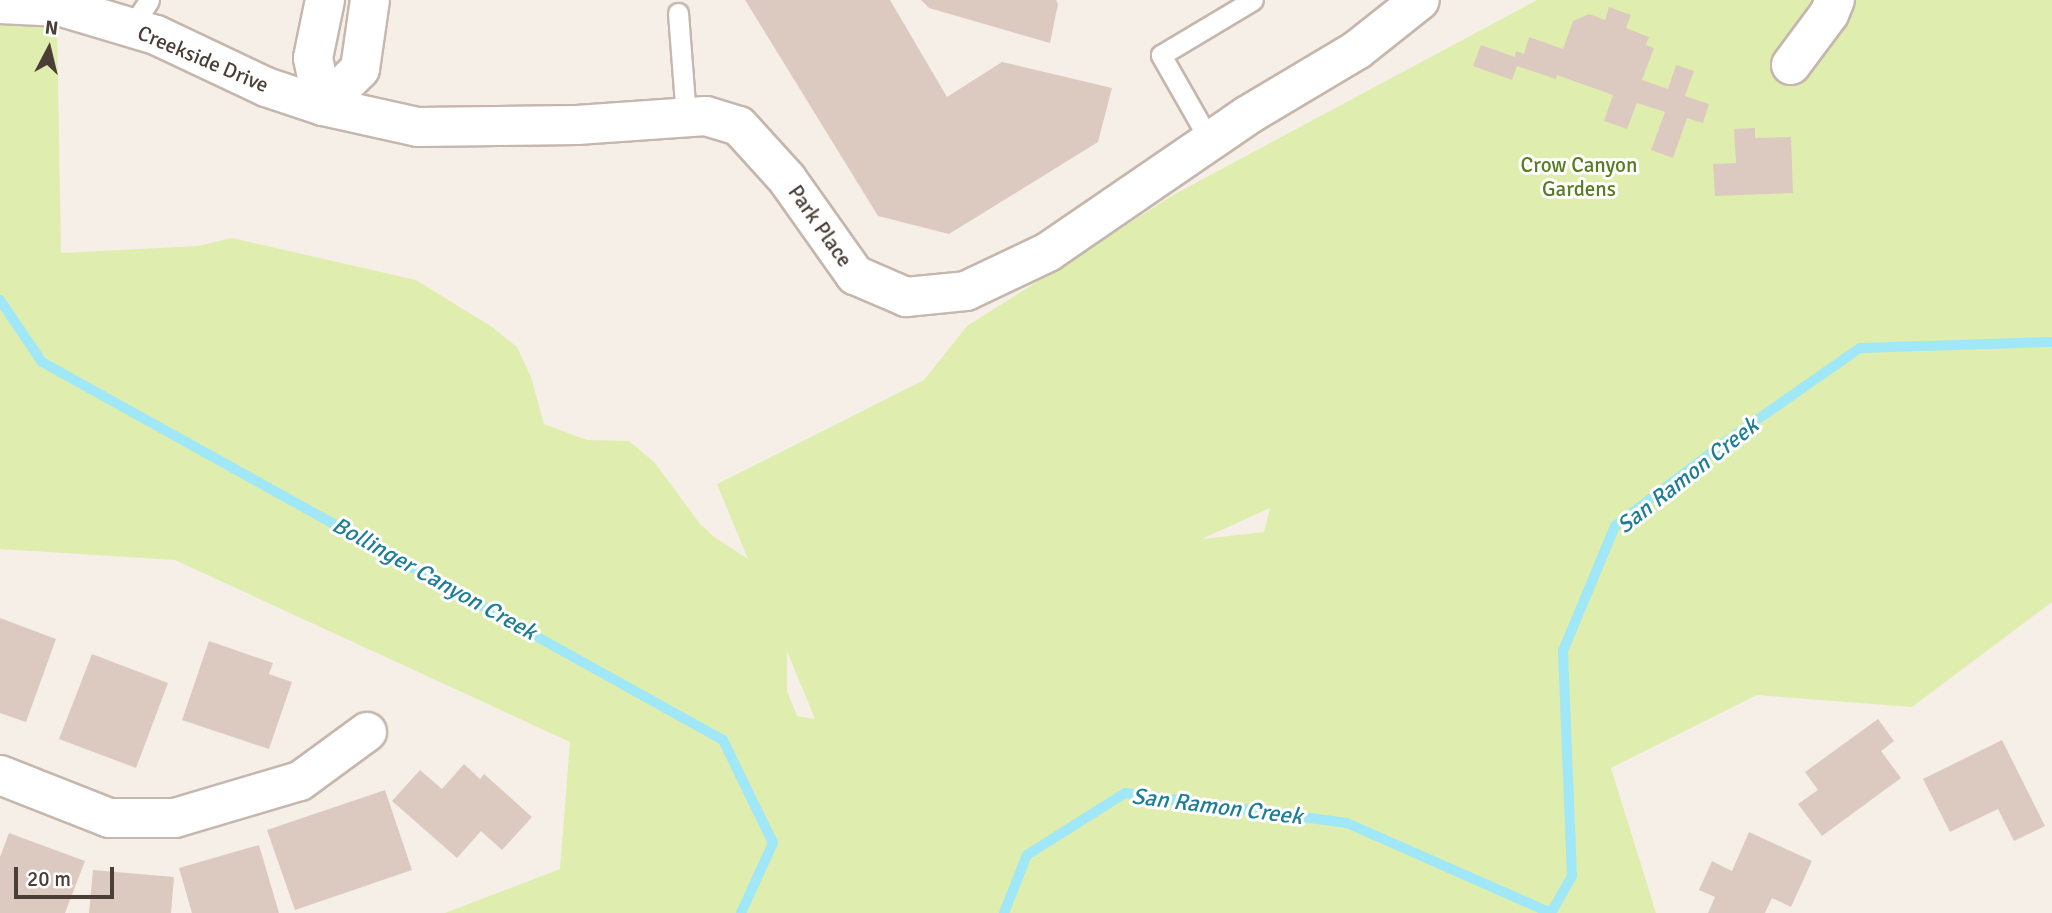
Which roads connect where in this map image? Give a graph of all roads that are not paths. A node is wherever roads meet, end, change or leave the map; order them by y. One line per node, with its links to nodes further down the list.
1 (325, 0): 10 (street)
2 (370, 0): 10 (street)
3 (1253, 0): 12 (lane)
4 (1420, 0): 12 (street, Park Place)
5 (1835, 0): 9 (street)
6 (0, 4): 8 (street, Creekside Drive)
7 (678, 13): 11 (lane)
8 (140, 14): 10 (street, Creekside Drive)
9 (1791, 65)
10 (323, 106): 11 (street, Park Place)
11 (686, 118): 12 (street, Park Place)
12 (1210, 141)
13 (367, 732): 14 (street)
14 (0, 775)

